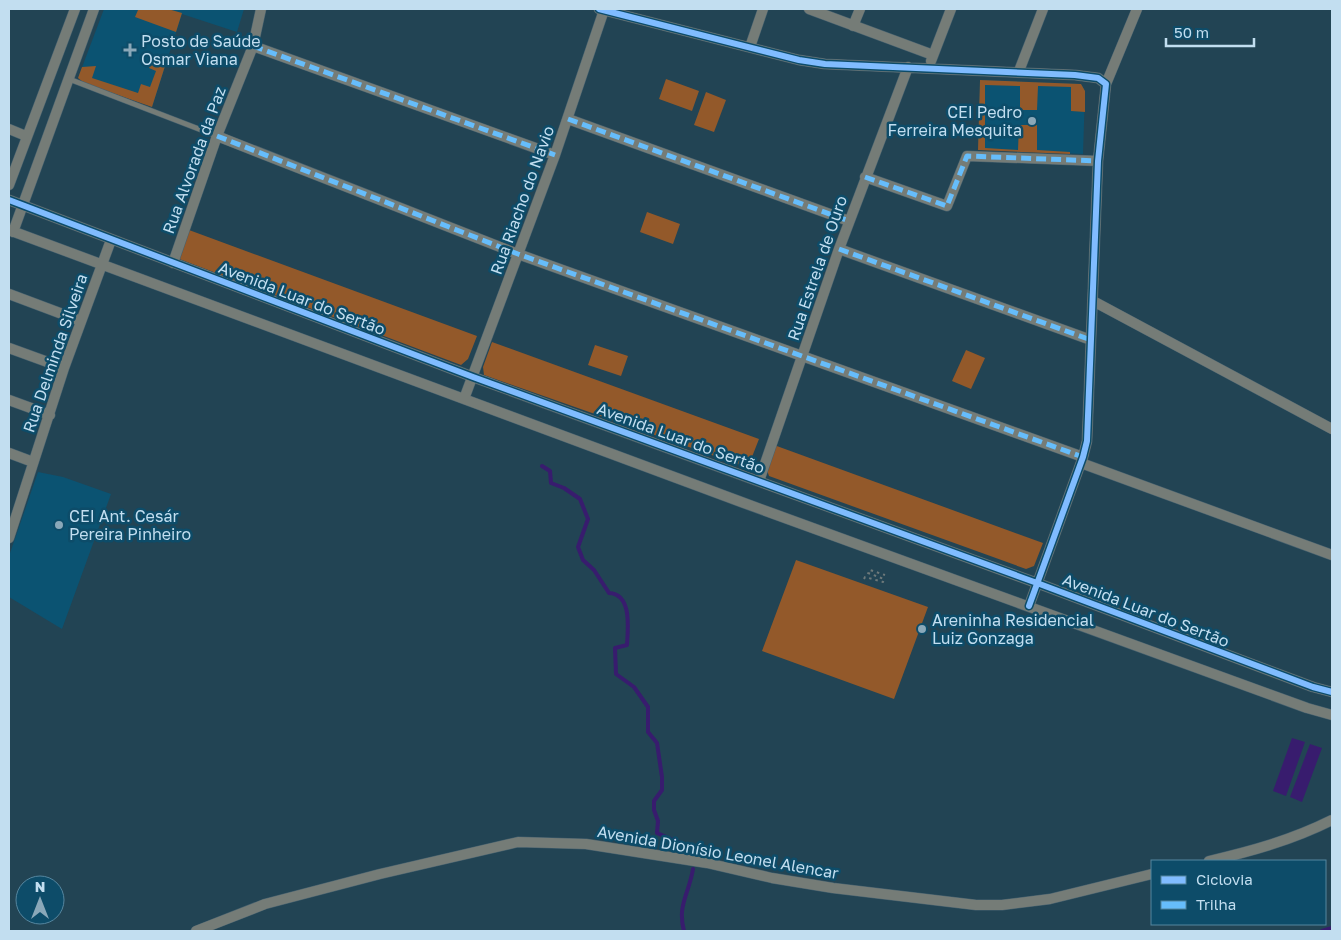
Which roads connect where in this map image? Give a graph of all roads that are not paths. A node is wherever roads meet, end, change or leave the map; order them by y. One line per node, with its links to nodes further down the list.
1 (75, 9): 22 (street)
2 (94, 9): 18 (street)
3 (262, 9): 12 (street, Rua Alvorada da Paz)
4 (602, 9): 13 (street); 20 (street, Rua Riacho do Navio)
5 (763, 9): 13 (street)
6 (810, 9): 11 (street)
7 (860, 9): 11 (street)
8 (951, 9): 14 (street)
9 (1043, 9): 17 (street)
10 (1137, 9): 19 (street)
11 (853, 26): 14 (street)
12 (253, 46): 23 (street, Rua Alvorada da Paz); 24 (street)
13 (750, 47): 15 (street)
14 (933, 55): 16 (street)
15 (908, 67): 16 (street); 26 (street, Rua Estrela de Ouro)
16 (928, 68): 17 (street)
17 (1019, 71): 19 (street)
18 (68, 79): 23 (lane); 29 (street)
19 (1106, 84): 25 (street)
20 (568, 119): 24 (street, Rua Riacho do Navio); 30 (street)
21 (9, 130): 22 (street)
22 (26, 136): 27 (street)
23 (217, 136): 34 (street); 35 (street, Rua Alvorada da Paz)
24 (555, 155): 34 (street, Rua Riacho do Navio)
25 (1098, 161): 26 (street); 38 (street)
26 (865, 177): 30 (street, Rua Estrela de Ouro)
27 (9, 185)
28 (9, 200): 29 (street, Avenida Luar do Sertão)
29 (22, 206): 31 (street); 32 (street, Avenida Luar do Sertão)
30 (849, 221): 33 (street, Rua Estrela de Ouro)
31 (11, 231): 36 (street)
32 (111, 240): 35 (street, Avenida Luar do Sertão); 36 (street, Rua Delminda Silveira)
33 (839, 249): 40 (street); 42 (street, Rua Estrela de Ouro)
34 (518, 254): 42 (street); 44 (street, Rua Riacho do Navio)
35 (173, 263): 44 (street, Avenida Luar do Sertão)
36 (102, 264): 39 (street, Rua Delminda Silveira); 46 (street)
37 (9, 294): 39 (street)
38 (1093, 301): 40 (street); 48 (street)
39 (81, 321): 43 (street, Rua Delminda Silveira)
40 (1091, 340): 50 (street)
41 (9, 348): 43 (street)
42 (802, 357): 50 (street); 52 (street, Rua Estrela de Ouro)
43 (64, 368): 47 (street, Rua Delminda Silveira)
44 (473, 377): 46 (street, Rua Riacho do Navio); 52 (street, Avenida Luar do Sertão)
45 (9, 400): 47 (street)
46 (464, 400): 57 (street)
47 (50, 415): 51 (street, Rua Delminda Silveira)
48 (1332, 429)
49 (9, 453): 51 (street)
50 (1082, 460): 55 (street); 56 (street)
51 (33, 462): 53 (street, Rua Delminda Silveira)
52 (759, 481): 56 (street, Avenida Luar do Sertão)
53 (13, 510): 54 (street, Rua Delminda Silveira)
54 (9, 538)
55 (1332, 555)
56 (1037, 583): 57 (street); 58 (street, Avenida Luar do Sertão)
57 (1029, 606): 59 (street)
58 (1332, 692)
59 (1332, 715)
60 (1332, 820): 61 (street)
61 (1214, 860)
62 (1151, 874): 63 (street, Avenida Dionísio Leonel Alencar)
63 (196, 931)

